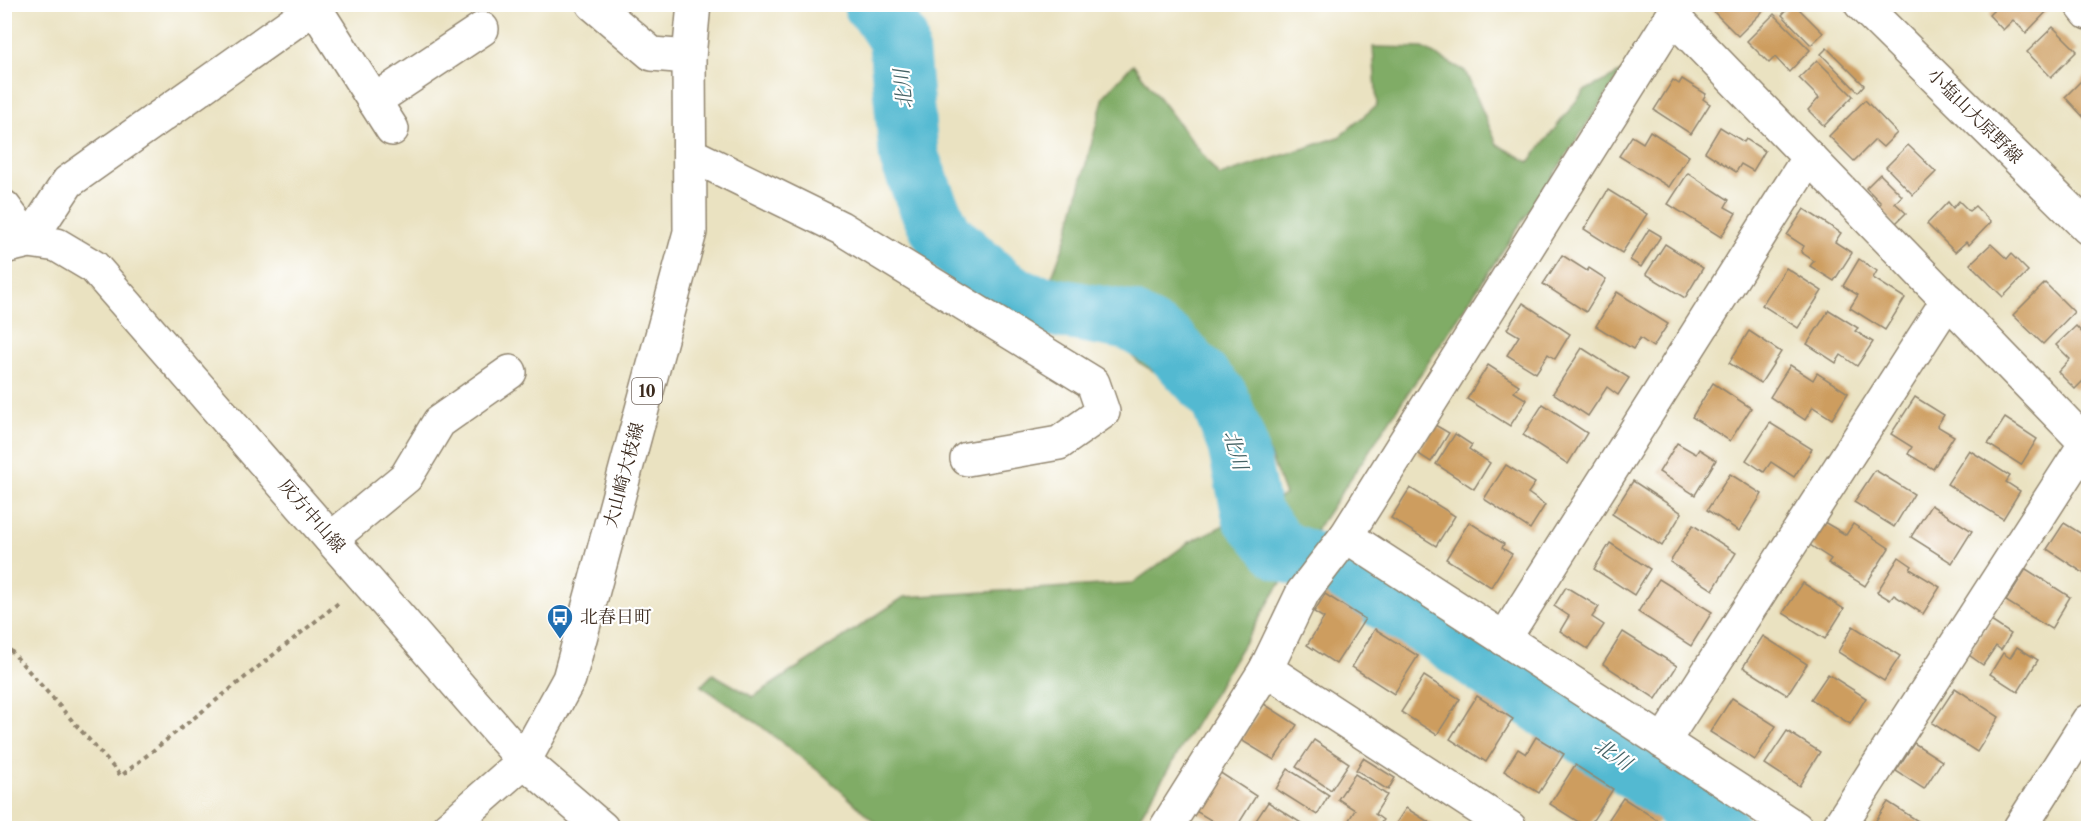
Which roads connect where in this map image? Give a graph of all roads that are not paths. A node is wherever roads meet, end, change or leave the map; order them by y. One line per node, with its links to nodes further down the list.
1 (593, 4): 9 (street)
2 (694, 4): 9 (street, 大山崎大枝線 / 10)
3 (1862, 4): 15 (street, 小塩山大原野線)
4 (2081, 4): 7 (street)
5 (317, 6): 10 (street); 16 (street)
6 (1676, 11): 13 (street); 20 (street)
7 (2088, 13)
8 (482, 29): 10 (street)
9 (689, 57): 12 (street, 大山崎大枝線 / 10)
10 (374, 100): 11 (street)
11 (392, 129)
12 (690, 154): 19 (street); 26 (street, 大山崎大枝線 / 10)
13 (1809, 157): 17 (street); 22 (street)
14 (4, 207): 16 (street)
15 (2088, 228)
16 (17, 244): 21 (street, 灰方中山線)
17 (1948, 300): 25 (street); 32 (street)
18 (510, 372): 21 (street)
19 (967, 459)
20 (1346, 536): 22 (street); 23 (street)
21 (331, 539): 26 (street, 灰方中山線)
22 (1504, 639): 25 (street)
23 (1266, 669): 29 (street); 30 (street)
24 (2088, 721): 33 (street)
25 (1663, 742): 31 (street)
26 (524, 761): 27 (street, 大山崎大枝線 / 10); 28 (street, 灰方中山線)
27 (448, 828)
28 (603, 828)
29 (1167, 828)
30 (1510, 828)
31 (1796, 828)
32 (1838, 828)
33 (2020, 828)

